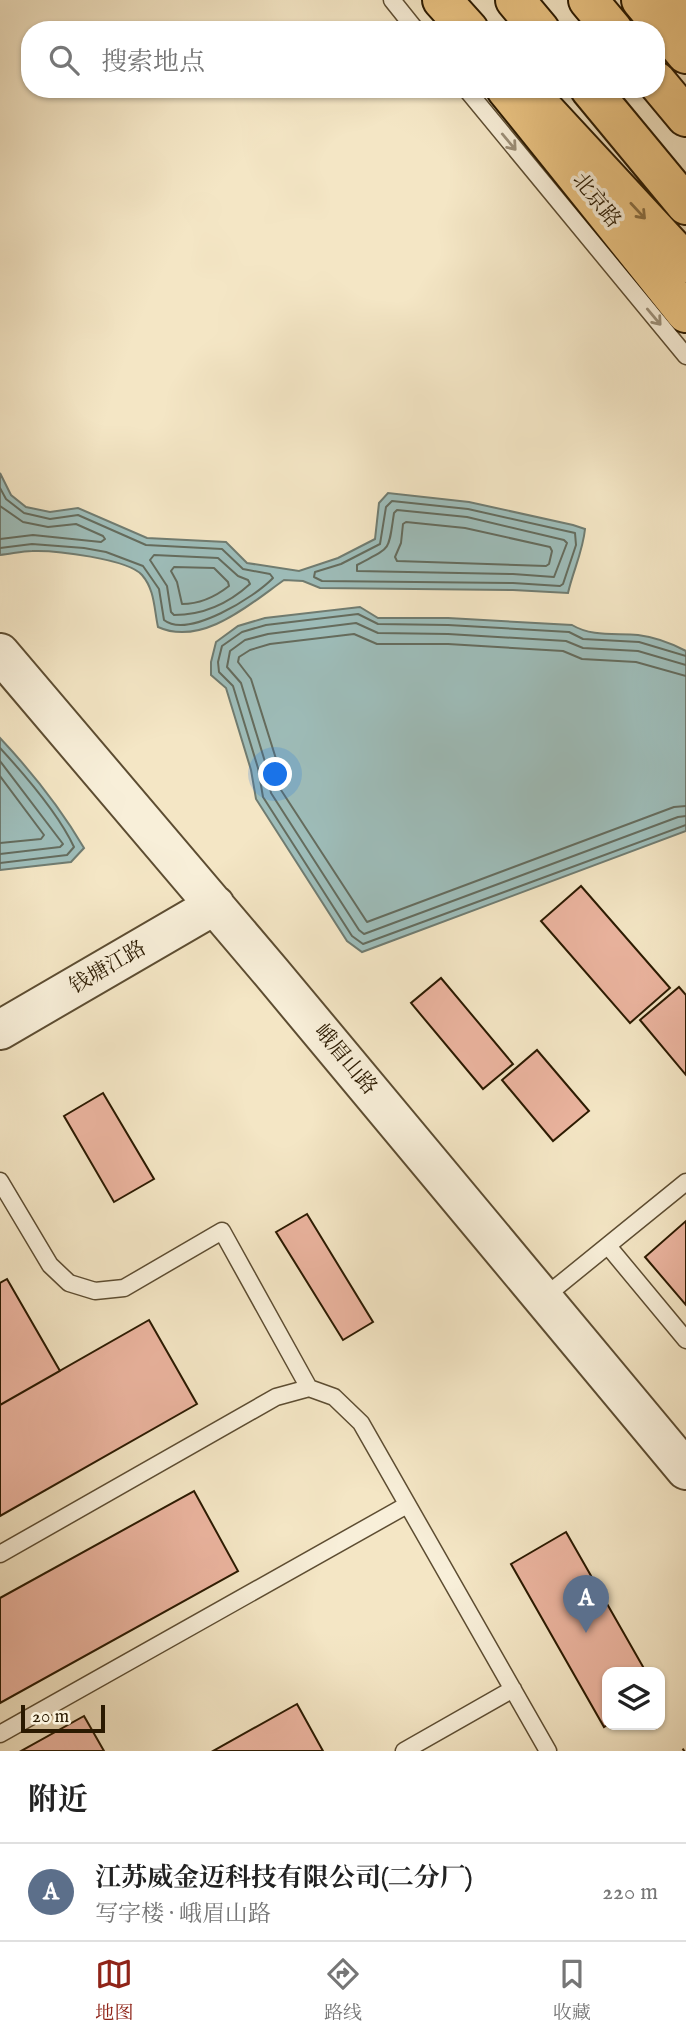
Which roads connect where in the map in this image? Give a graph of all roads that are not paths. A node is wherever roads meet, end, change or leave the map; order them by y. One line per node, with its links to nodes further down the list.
1 (392, 0): 9 (lane)
2 (434, 0): 10 (main road)
3 (442, 0): 11 (main road)
4 (515, 0): 12 (main road)
5 (588, 0): 13 (main road)
6 (641, 0): 14 (main road)
7 (676, 0): 8 (main road)
8 (686, 12)
9 (409, 21)
10 (451, 21)
11 (462, 21)
12 (532, 21)
13 (606, 21)
14 (658, 21)
15 (665, 29): 16 (main road)
16 (686, 54)
17 (665, 92): 22 (main road)
18 (473, 98): 26 (lane, one-way to 26)
19 (513, 98): 25 (main road, 北京路)
20 (533, 98): 24 (main road, one-way to 24)
21 (597, 98): 23 (main road)
22 (686, 117)
23 (686, 205)
24 (686, 263)
25 (686, 313)
26 (686, 356)
27 (0, 653): 28 (street, 峨眉山路)
28 (215, 905): 29 (street, 钱塘江路); 33 (street, 峨眉山路)
29 (0, 1030)
30 (0, 1181): 35 (lane)
31 (686, 1182): 32 (lane)
32 (608, 1247): 33 (lane); 34 (lane)
33 (544, 1298): 36 (street, 峨眉山路)
34 (686, 1340)
35 (309, 1388): 37 (lane); 38 (lane)
36 (686, 1470)
37 (407, 1505): 39 (lane); 40 (lane)
38 (0, 1554)
39 (513, 1689): 41 (lane); 42 (lane)
40 (0, 1734)
41 (404, 1751)
42 (548, 1751)

